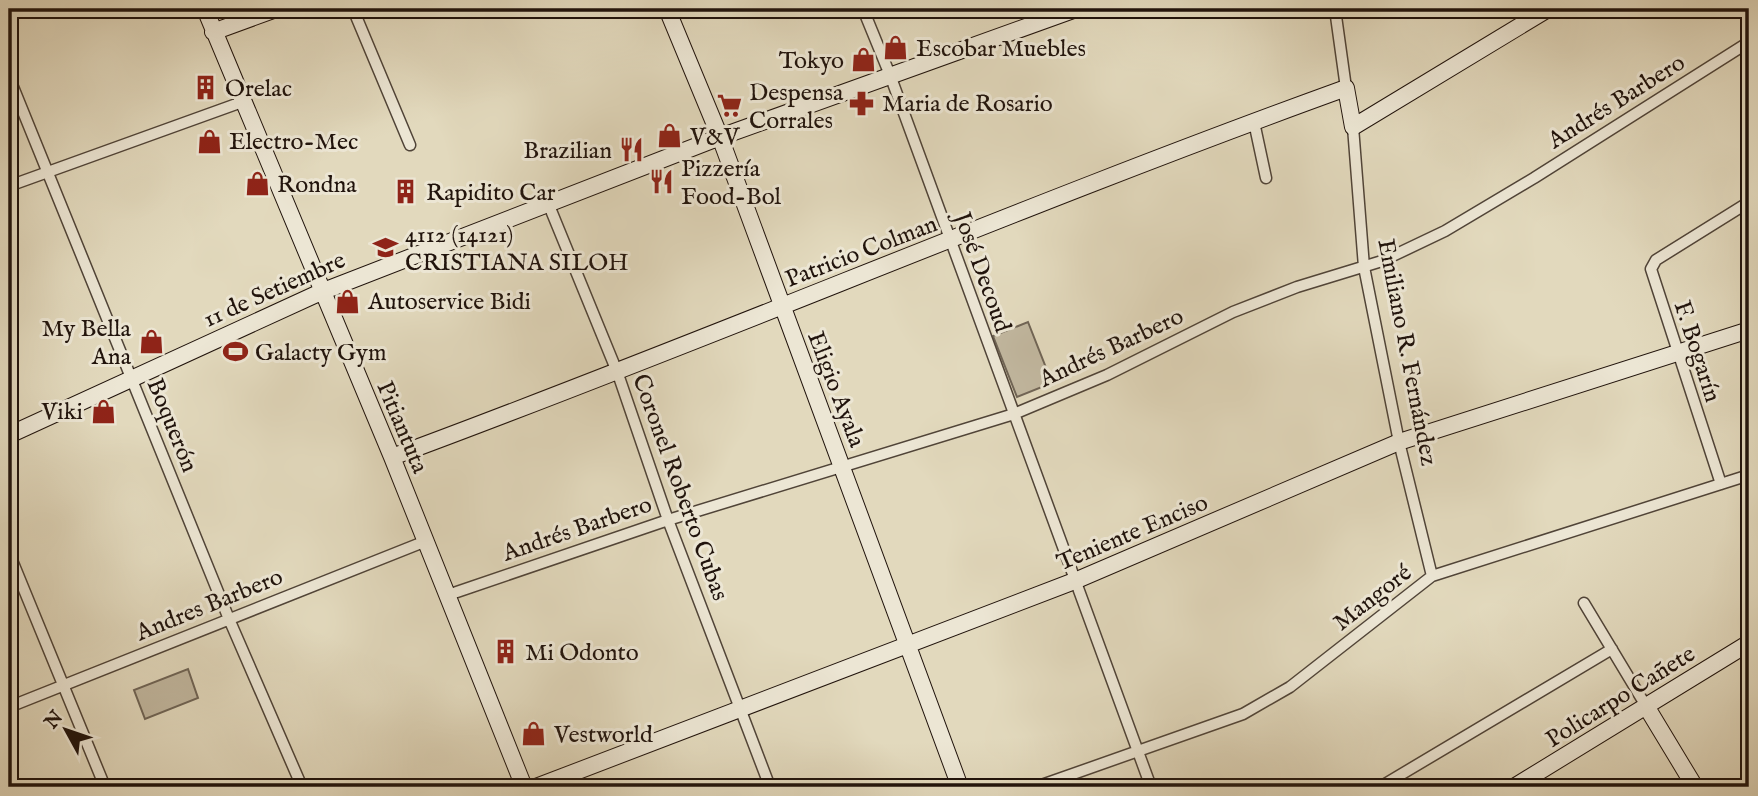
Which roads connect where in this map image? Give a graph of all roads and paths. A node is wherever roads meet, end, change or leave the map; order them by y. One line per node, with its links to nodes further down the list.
1 (205, 9): 10 (street, Pitiantuta)
2 (276, 9): 10 (street)
3 (353, 9): 19 (street)
4 (863, 9): 12 (street, José Decoud)
5 (1076, 9): 8 (street, 11 de Setiembre)
6 (1335, 9): 14 (street, Emiliano R. Fernández)
7 (673, 11): 18 (street, Eligio Ayala)
8 (1057, 12): 12 (street, 11 de Setiembre)
9 (1538, 12): 17 (street)
10 (214, 32): 15 (street, Pitiantuta)
11 (1749, 42): 26 (street, Andrés Barbero)
12 (890, 75): 18 (street, 11 de Setiembre); 25 (street, José Decoud)
13 (9, 77): 20 (street, Boquerón)
14 (1346, 88): 16 (street, Patricio Colman); 17 (street, Emiliano R. Fernández)
15 (242, 102): 20 (street); 27 (street, Pitiantuta)
16 (1254, 121): 21 (street); 25 (street, Patricio Colman)
17 (1353, 127): 26 (street, Emiliano R. Fernández)
18 (720, 137): 24 (street, 11 de Setiembre); 28 (street, Eligio Ayala)
19 (410, 145)
20 (47, 172): 22 (street); 32 (street, Boquerón)
21 (1266, 178)
22 (9, 186)
23 (1749, 202): 30 (street, F. Bogarín)
24 (548, 203): 27 (street, 11 de Setiembre); 31 (street, Coronel Roberto Cubas)
25 (949, 242): 28 (street, Patricio Colman); 33 (street, José Decoud)
26 (1364, 267): 33 (street, Andrés Barbero); 35 (street, Emiliano R. Fernández)
27 (321, 292): 32 (street, 11 de Setiembre); 36 (street, Pitiantuta)
28 (780, 306): 31 (street, Patricio Colman); 37 (street, Eligio Ayala)
29 (1749, 330): 30 (street, Teniente Enciso)
30 (1676, 355): 35 (street, Teniente Enciso); 39 (street, F. Bogarín)
31 (618, 374): 36 (street, Patricio Colman); 40 (street, Coronel Roberto Cubas)
32 (131, 378): 34 (street, 11 de Setiembre); 47 (street, Boquerón)
33 (1014, 414): 37 (street, Andrés Barbero); 44 (street, José Decoud)
34 (9, 435)
35 (1399, 442): 43 (street, Emiliano R. Fernández); 44 (street, Teniente Enciso)
36 (392, 457): 41 (street, Pitiantuta)
37 (842, 468): 40 (street, Andrés Barbero); 49 (street, Eligio Ayala)
38 (1749, 475): 39 (street, Mangoré)
39 (1721, 484): 43 (street, Mangoré)
40 (668, 520): 45 (street, Andrés Barbero); 54 (street, Coronel Roberto Cubas)
41 (426, 541): 45 (street, Pitiantuta); 47 (street, Andres Barbero)
42 (9, 553): 51 (street)
43 (1432, 576): 55 (street, Mangoré)
44 (1077, 580): 49 (street, Teniente Enciso); 55 (street, José Decoud)
45 (448, 594): 58 (street, Pitiantuta)
46 (1584, 603): 50 (street)
47 (229, 619): 51 (street, Andres Barbero); 57 (street, Boquerón)
48 (1749, 643): 52 (street, Policarpo Cañete)
49 (909, 646): 54 (street, Teniente Enciso); 61 (street, Eligio Ayala)
50 (1612, 649): 52 (street); 64 (street)
51 (63, 684): 53 (street, Andres Barbero); 56 (street)
52 (1646, 706): 65 (street, Policarpo Cañete); 66 (street)
53 (9, 707)
54 (739, 708): 59 (street, Teniente Enciso); 60 (street, Coronel Roberto Cubas)
55 (1138, 752): 62 (street, Mangoré); 63 (street, José Decoud)
56 (105, 787)
57 (302, 787)
58 (524, 787)
59 (536, 787)
60 (770, 787)
61 (960, 787)
62 (1036, 787)
63 (1151, 787)
64 (1380, 787)
65 (1514, 787)
66 (1695, 787)

